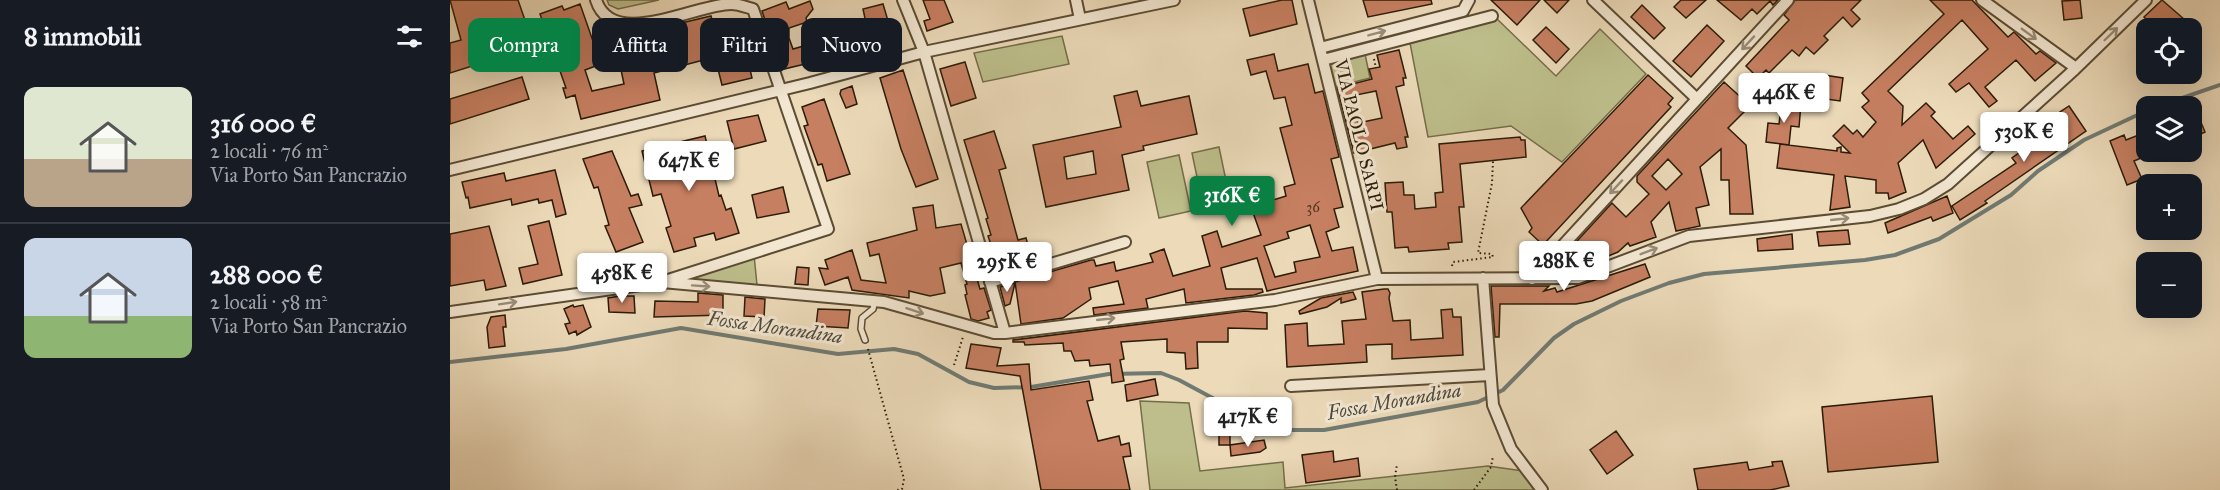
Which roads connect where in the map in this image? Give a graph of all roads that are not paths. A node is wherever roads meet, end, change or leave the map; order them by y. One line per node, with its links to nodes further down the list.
1 (596, 0): 17 (street)
2 (903, 0): 14 (street)
3 (1076, 0): 12 (street)
4 (1174, 0): 12 (street)
5 (1308, 0): 13 (street, VIA PAOLO SARPI)
6 (1469, 0): 13 (street, one-way to 6)
7 (1593, 0): 18 (street)
8 (1788, 0): 18 (street, one-way to 18)
9 (1982, 0): 16 (street, one-way to 16)
10 (2146, 0): 16 (street, one-way to 10)
11 (1492, 16): 15 (street)
12 (1080, 19): 14 (street)
13 (1320, 48): 15 (street, VIA PAOLO SARPI)
14 (924, 52): 17 (street); 27 (street)
15 (1323, 60): 24 (street, VIA PAOLO SARPI)
16 (2076, 68): 23 (street, one-way to 16)
17 (780, 90): 19 (street); 26 (street)
18 (1697, 99): 21 (street, one-way to 21)
19 (450, 170)
20 (1125, 242): 27 (street)
21 (1543, 267): 23 (street); 25 (street)
22 (1483, 278): 24 (street); 25 (street); 32 (street)
23 (1547, 278): 25 (street)
24 (1377, 279): 30 (street, one-way to 24)
25 (1532, 279)
26 (662, 282): 28 (street, one-way to 28); 29 (street, one-way to 26)
27 (990, 282): 30 (street)
28 (875, 301): 30 (street, one-way to 30); 31 (lane)
29 (450, 312)
30 (1005, 333)
31 (865, 340)
32 (1490, 375): 33 (street); 34 (street)
33 (1291, 386)
34 (1542, 490)

